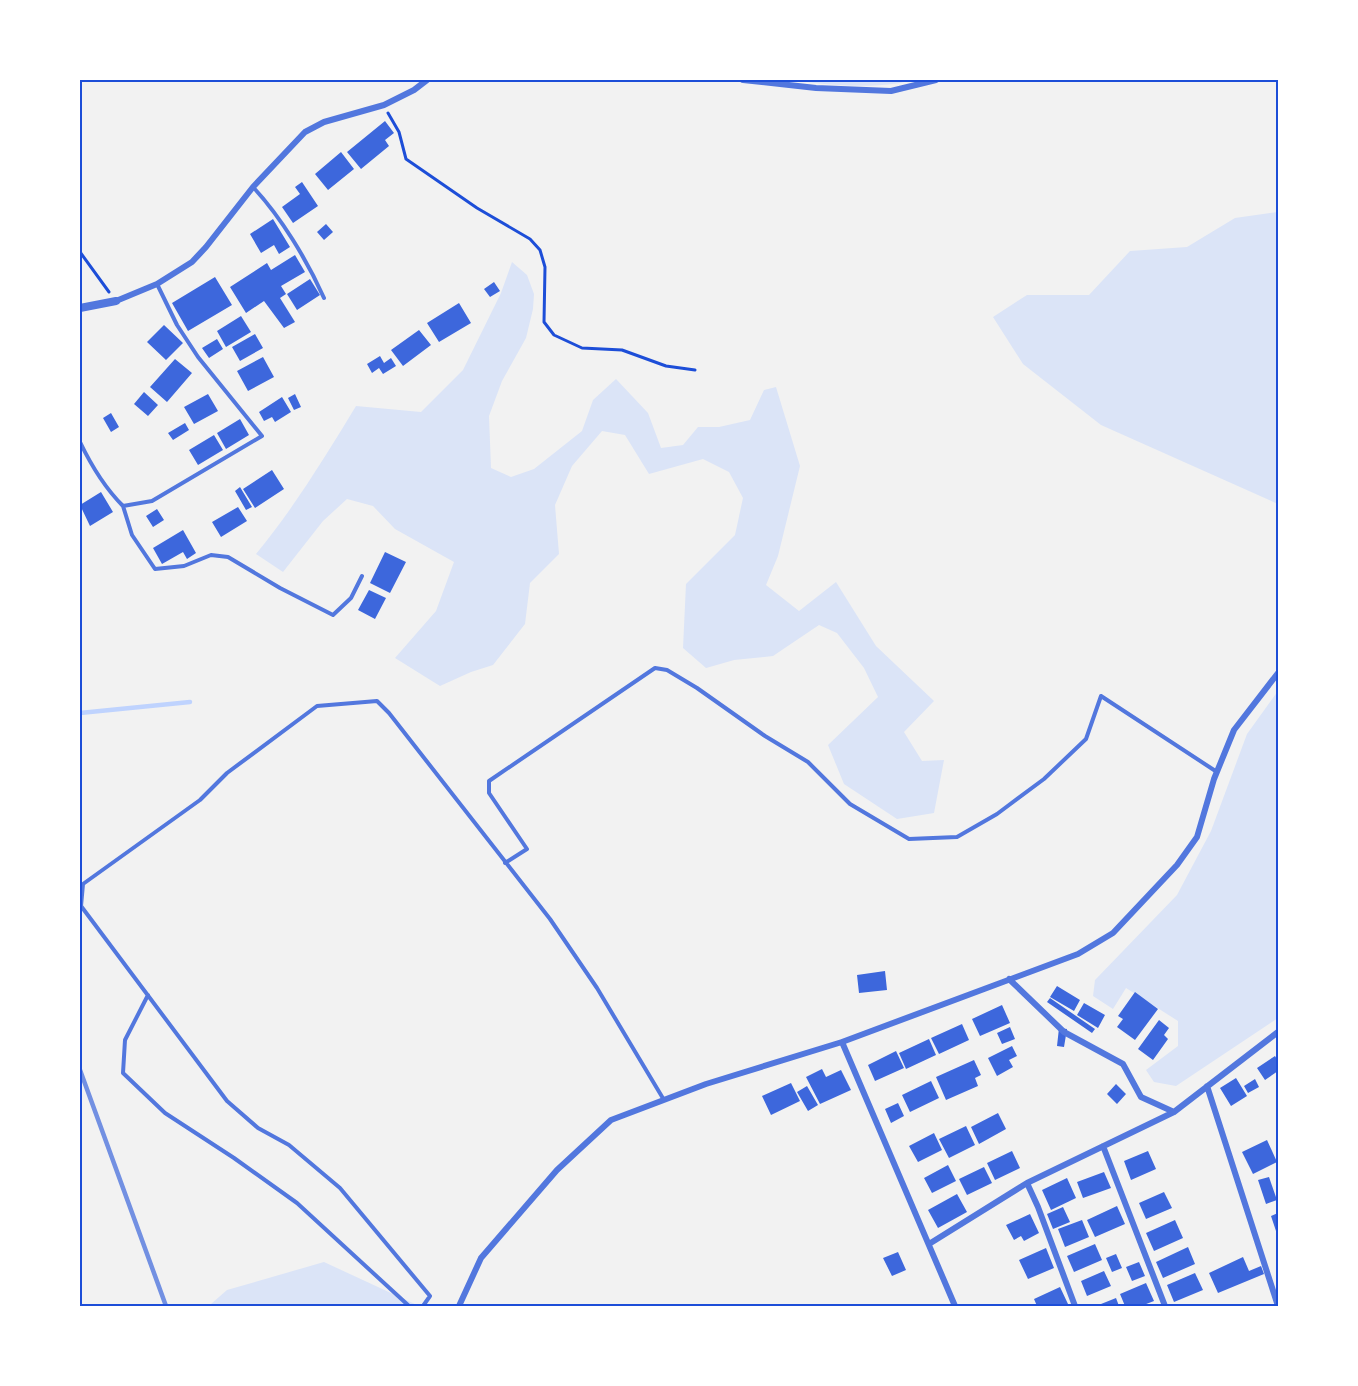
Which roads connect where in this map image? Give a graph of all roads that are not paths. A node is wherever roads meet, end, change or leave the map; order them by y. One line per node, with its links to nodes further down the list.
1 (426, 80): 4 (street)
2 (743, 80): 3 (street)
3 (936, 80)
4 (253, 187): 5 (street); 6 (lane)
5 (157, 284): 7 (street); 10 (lane)
6 (324, 298)
7 (116, 301): 8 (street)
8 (80, 308)
9 (80, 442): 10 (lane)
10 (123, 506): 11 (lane)
11 (362, 576)
12 (1278, 673): 13 (street)
13 (1217, 772): 14 (lane); 15 (street)
14 (505, 863): 16 (lane); 20 (lane)
15 (1009, 979): 18 (street); 21 (street)
16 (148, 995): 25 (lane); 26 (lane)
17 (1278, 1032): 19 (street)
18 (842, 1042): 20 (street); 24 (street)
19 (1208, 1086): 21 (street); 31 (street)
20 (664, 1100): 27 (street)
21 (1174, 1112): 22 (street)
22 (1102, 1146): 23 (street); 30 (street)
23 (1027, 1183): 24 (street); 29 (street)
24 (929, 1244): 28 (street)
25 (409, 1306)
26 (423, 1306)
27 (459, 1306)
28 (955, 1306)
29 (1075, 1306)
30 (1165, 1306)
31 (1278, 1306)

